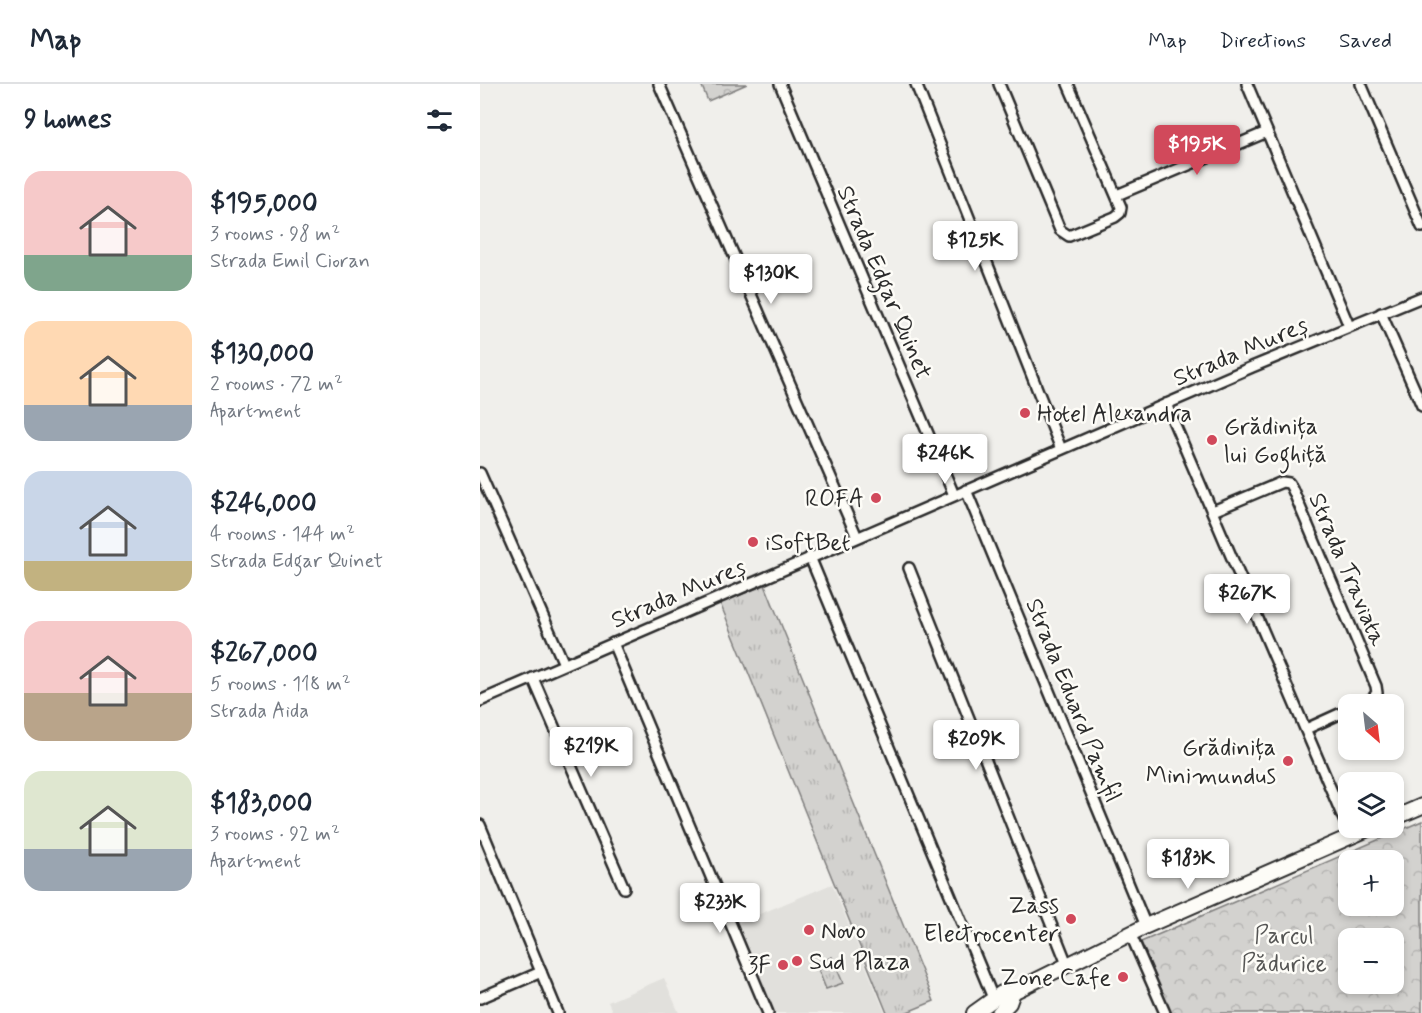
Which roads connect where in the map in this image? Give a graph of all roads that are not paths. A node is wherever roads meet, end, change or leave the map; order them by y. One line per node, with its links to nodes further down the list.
1 (659, 84): 21 (street)
2 (780, 84): 19 (street, Strada Edgar Quinet)
3 (915, 84): 16 (street)
4 (999, 84): 9 (street)
5 (1068, 84): 9 (street)
6 (1247, 84): 8 (street)
7 (1361, 84): 10 (street)
8 (1267, 132): 9 (street); 13 (street)
9 (1117, 195)
10 (1422, 227)
11 (1422, 297): 12 (street, Strada Mureș)
12 (1381, 313): 13 (street, Strada Mureș); 15 (street)
13 (1349, 326): 14 (street, Strada Mureș)
14 (1166, 404): 16 (street, Strada Mureș); 20 (street)
15 (1422, 406)
16 (1061, 449): 18 (street, Strada Mureș)
17 (480, 473): 25 (street)
18 (966, 490): 19 (street, Strada Mureș); 37 (street, Strada Eduard Pamfil)
19 (954, 495): 21 (street, Strada Mureș)
20 (1213, 511): 27 (street, Strada Traviata); 30 (street)
21 (857, 537): 22 (street, Strada Mureș)
22 (810, 557): 24 (street, Strada Mureș); 43 (street)
23 (909, 568): 39 (street)
24 (613, 643): 25 (street, Strada Mureș); 45 (street)
25 (564, 664): 26 (street, Strada Mureș)
26 (533, 678): 28 (street, Strada Mureș); 36 (street)
27 (1376, 694)
28 (480, 701)
29 (1338, 715): 30 (street)
30 (1306, 729): 31 (street)
31 (1338, 805)
32 (1422, 806): 33 (main road)
33 (1404, 814)
34 (480, 825): 40 (street)
35 (1346, 838): 37 (main road)
36 (624, 888)
37 (1146, 926): 38 (main road)
38 (1130, 933): 39 (main road); 48 (street)
39 (1067, 964): 41 (main road)
40 (541, 972): 42 (street); 44 (street)
41 (1013, 992): 43 (main road); 47 (main road)
42 (480, 998)
43 (993, 998): 46 (main road)
44 (558, 1013)
45 (768, 1013)
46 (974, 1013)
47 (999, 1013)
48 (1165, 1013)

